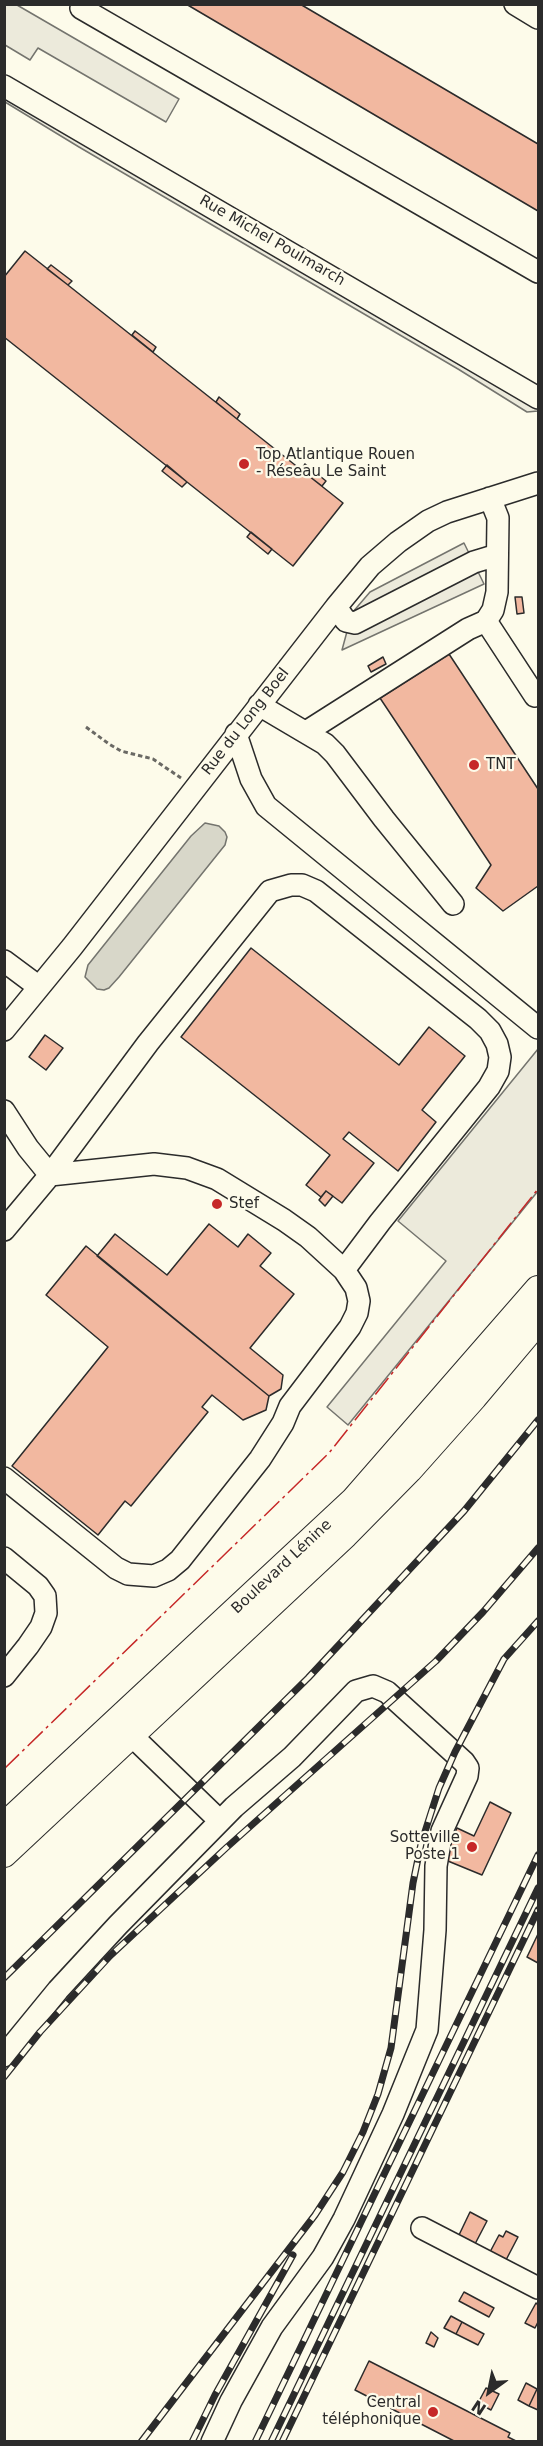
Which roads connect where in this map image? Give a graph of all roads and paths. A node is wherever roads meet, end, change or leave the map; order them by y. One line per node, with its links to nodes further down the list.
1 (515, 4): 3 (street)
2 (81, 8): 5 (street)
3 (538, 18)
4 (4, 86): 6 (street, Rue Michel Poulmarch)
5 (538, 272)
6 (538, 398)
7 (538, 483): 8 (street, Rue du Long Boel)
8 (490, 498): 9 (street); 10 (street, Rue du Long Boel)
9 (497, 555): 10 (street); 11 (street)
10 (336, 607): 13 (street, Rue du Long Boel)
11 (486, 621): 12 (street); 15 (street)
12 (535, 696)
13 (259, 705): 15 (street); 16 (street, Rue du Long Boel)
14 (86, 727): 17 (path)
15 (306, 732): 18 (street)
16 (236, 735): 17 (street, Rue du Long Boel); 21 (street)
17 (194, 789): 20 (street, Rue du Long Boel)
18 (453, 904)
19 (4, 961): 20 (street)
20 (39, 987): 22 (street, Rue du Long Boel)
21 (538, 1028)
22 (4, 1030)
23 (4, 1111): 25 (street)
24 (4, 1145): 25 (street)
25 (28, 1148): 26 (street)
26 (50, 1175): 27 (street); 28 (street); 28 (street)
27 (4, 1230)
28 (344, 1270): 31 (street)
29 (538, 1289): 36 (main road, Boulevard Lénine)
30 (538, 1322): 34 (main road)
31 (4, 1478)
32 (4, 1558): 33 (street)
33 (4, 1676)
34 (131, 1735): 35 (street); 37 (main road)
35 (220, 1821): 38 (street); 41 (street)
36 (4, 1826)
37 (4, 1854)
38 (4, 2056)
39 (422, 2228): 40 (street)
40 (538, 2288)
41 (212, 2442)

